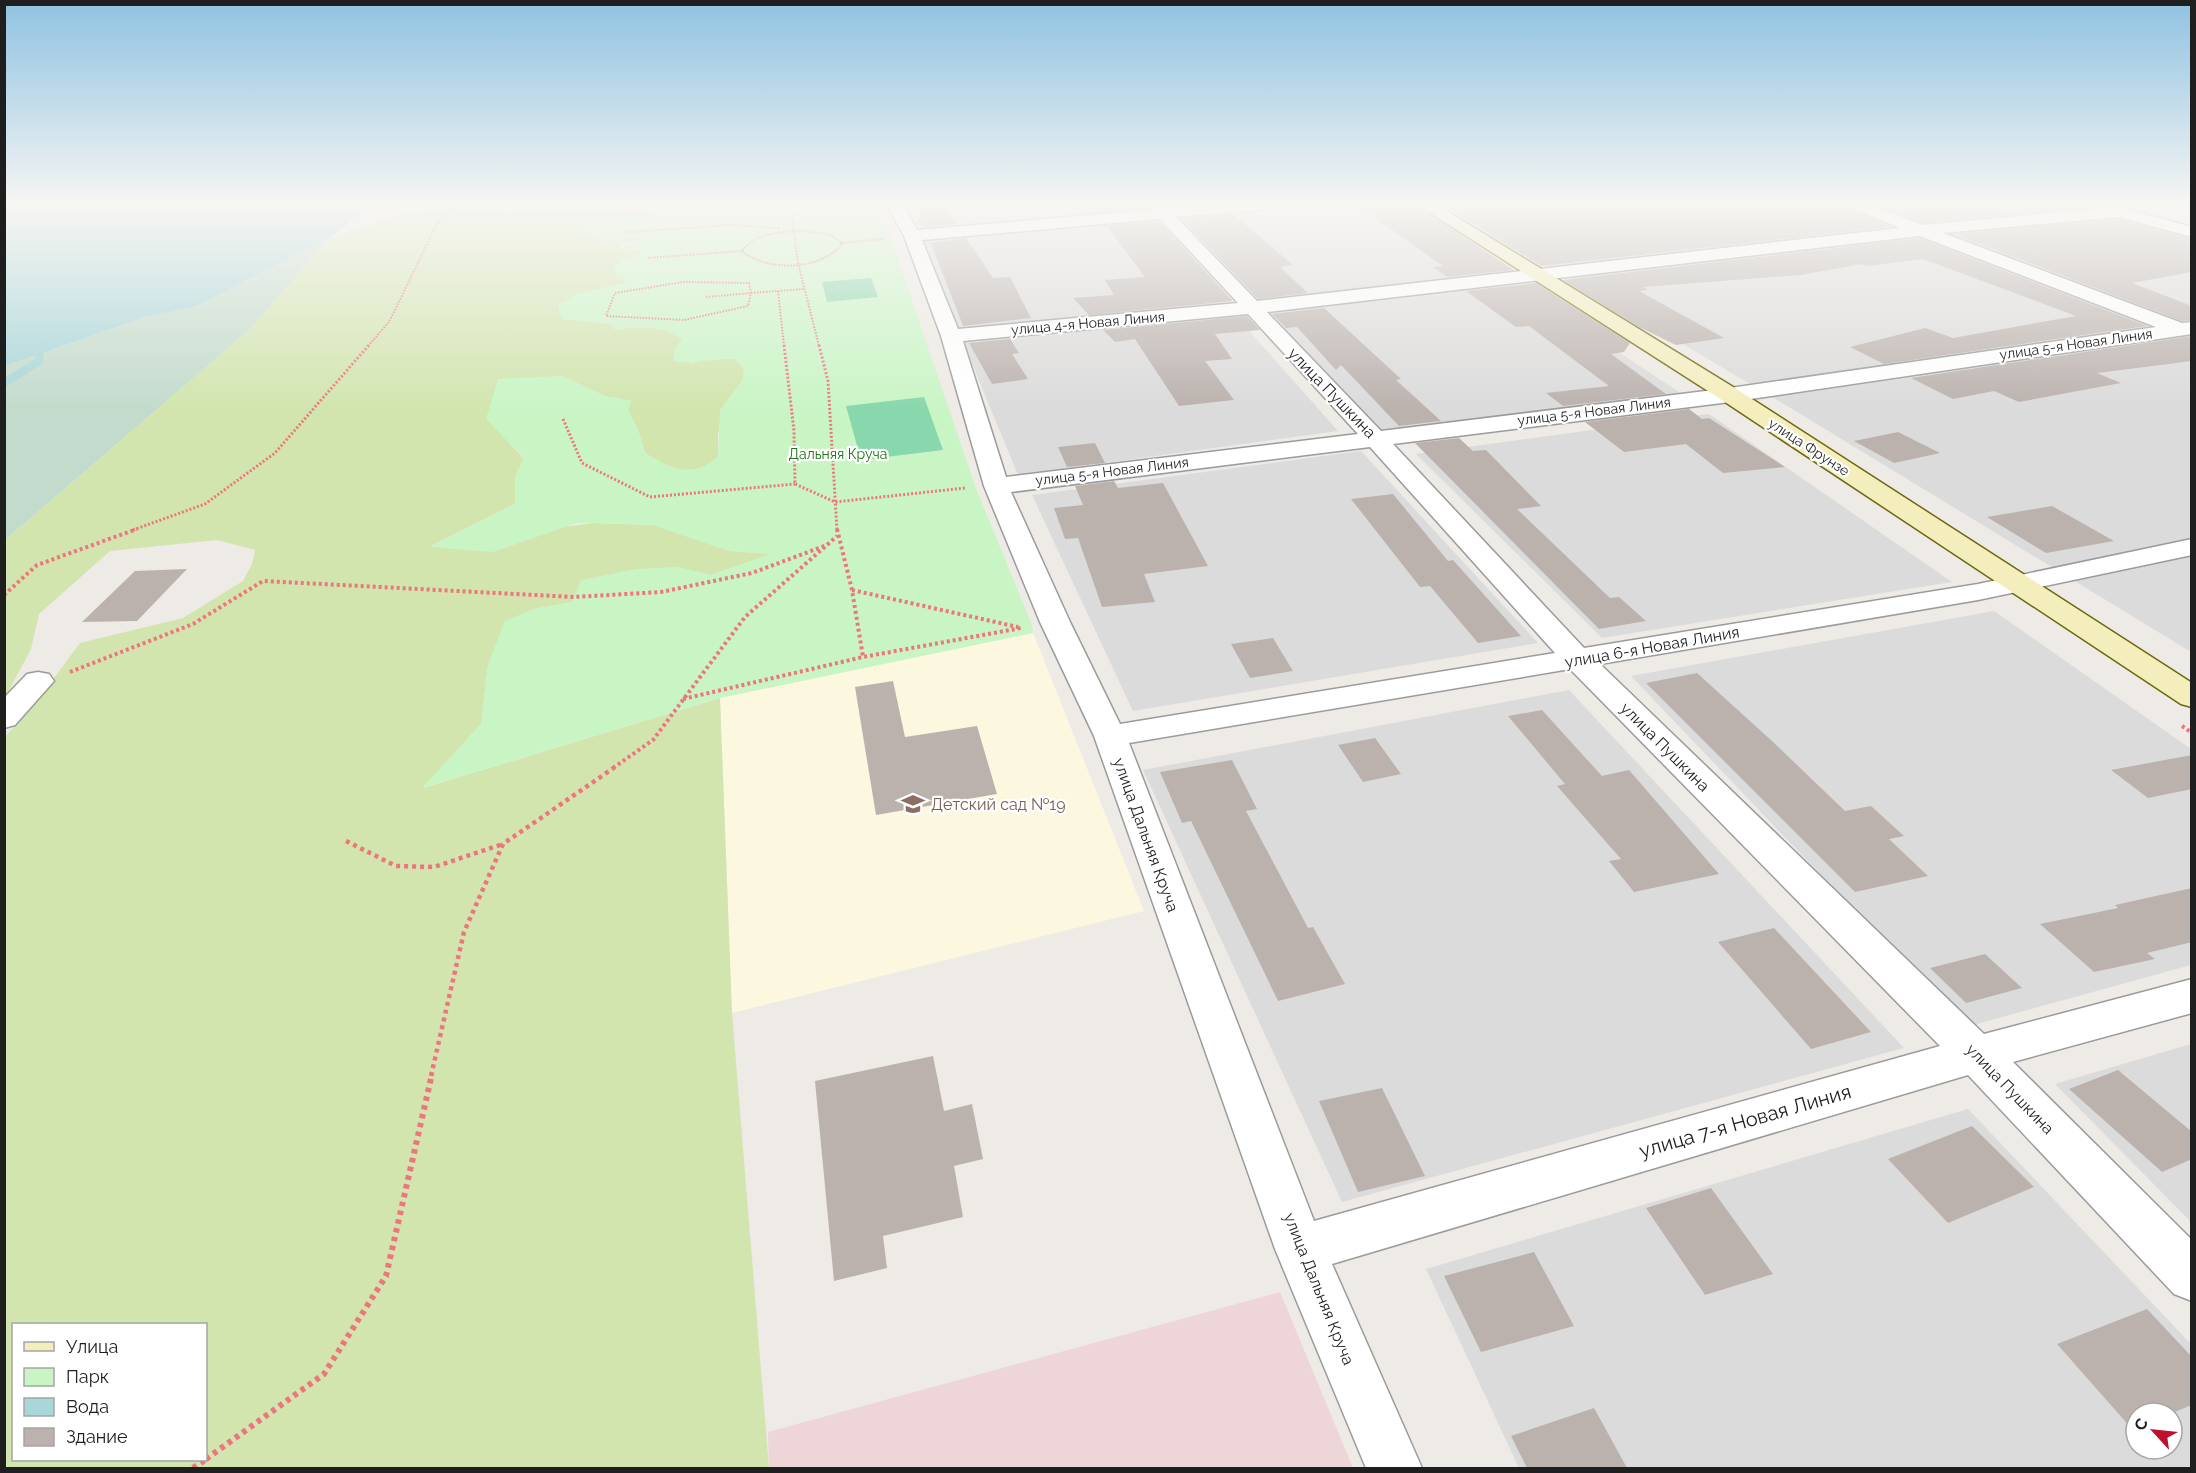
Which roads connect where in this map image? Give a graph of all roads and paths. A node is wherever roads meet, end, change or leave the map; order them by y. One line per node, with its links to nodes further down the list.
1 (414, 272): 27 (path)
2 (800, 272): 9 (path)
3 (926, 272): 15 (street, улица Дальняя Круча)
4 (1217, 272): 13 (street, улица Пушкина)
5 (1529, 272): 8 (main road, улица Фрунзе)
6 (1554, 272): 8 (street, улица 4-я Новая Линия)
7 (2030, 272): 14 (street)
8 (1533, 274): 13 (street, улица 4-я Новая Линия); 16 (main road, улица Фрунзе)
9 (805, 289): 10 (path); 21 (path)
10 (778, 291): 11 (path); 19 (path)
11 (751, 293): 11 (path); 12 (path)
12 (706, 297)
13 (1250, 308): 15 (street, улица 4-я Новая Линия); 18 (street, улица Пушкина)
14 (2188, 330): 16 (street, улица 5-я Новая Линия)
15 (951, 336): 20 (street, улица Дальняя Круча)
16 (1730, 395): 18 (street, улица 5-я Новая Линия); 25 (main road, улица Фрунзе)
17 (563, 419): 19 (path)
18 (1374, 437): 20 (street, улица 5-я Новая Линия); 29 (street, улица Пушкина)
19 (795, 484): 21 (path)
20 (996, 486): 21 (path); 34 (street, улица Дальняя Круча)
21 (836, 502): 22 (path)
22 (837, 536): 23 (path); 26 (path)
23 (827, 545): 30 (path); 32 (path)
24 (2192, 547): 25 (street, улица 6-я Новая Линия)
25 (2018, 584): 29 (street, улица 6-я Новая Линия); 31 (main road, улица Фрунзе)
26 (852, 590): 28 (path); 28 (path)
27 (4, 595)
28 (863, 657): 32 (path)
29 (1578, 660): 34 (street, улица 6-я Новая Линия); 38 (street, улица Пушкина)
30 (38, 681): 33 (street)
31 (2192, 697)
32 (683, 699): 36 (path)
33 (4, 718)
34 (1110, 736): 39 (street, улица Дальняя Круча)
35 (346, 841): 36 (path)
36 (503, 844): 41 (path)
37 (2192, 996): 38 (street, улица 7-я Новая Линия)
38 (1976, 1054): 39 (street, улица 7-я Новая Линия); 40 (street, улица Пушкина)
39 (1300, 1249): 42 (street, улица Дальняя Круча)
40 (2192, 1276)
41 (207, 1458)
42 (1394, 1468)

